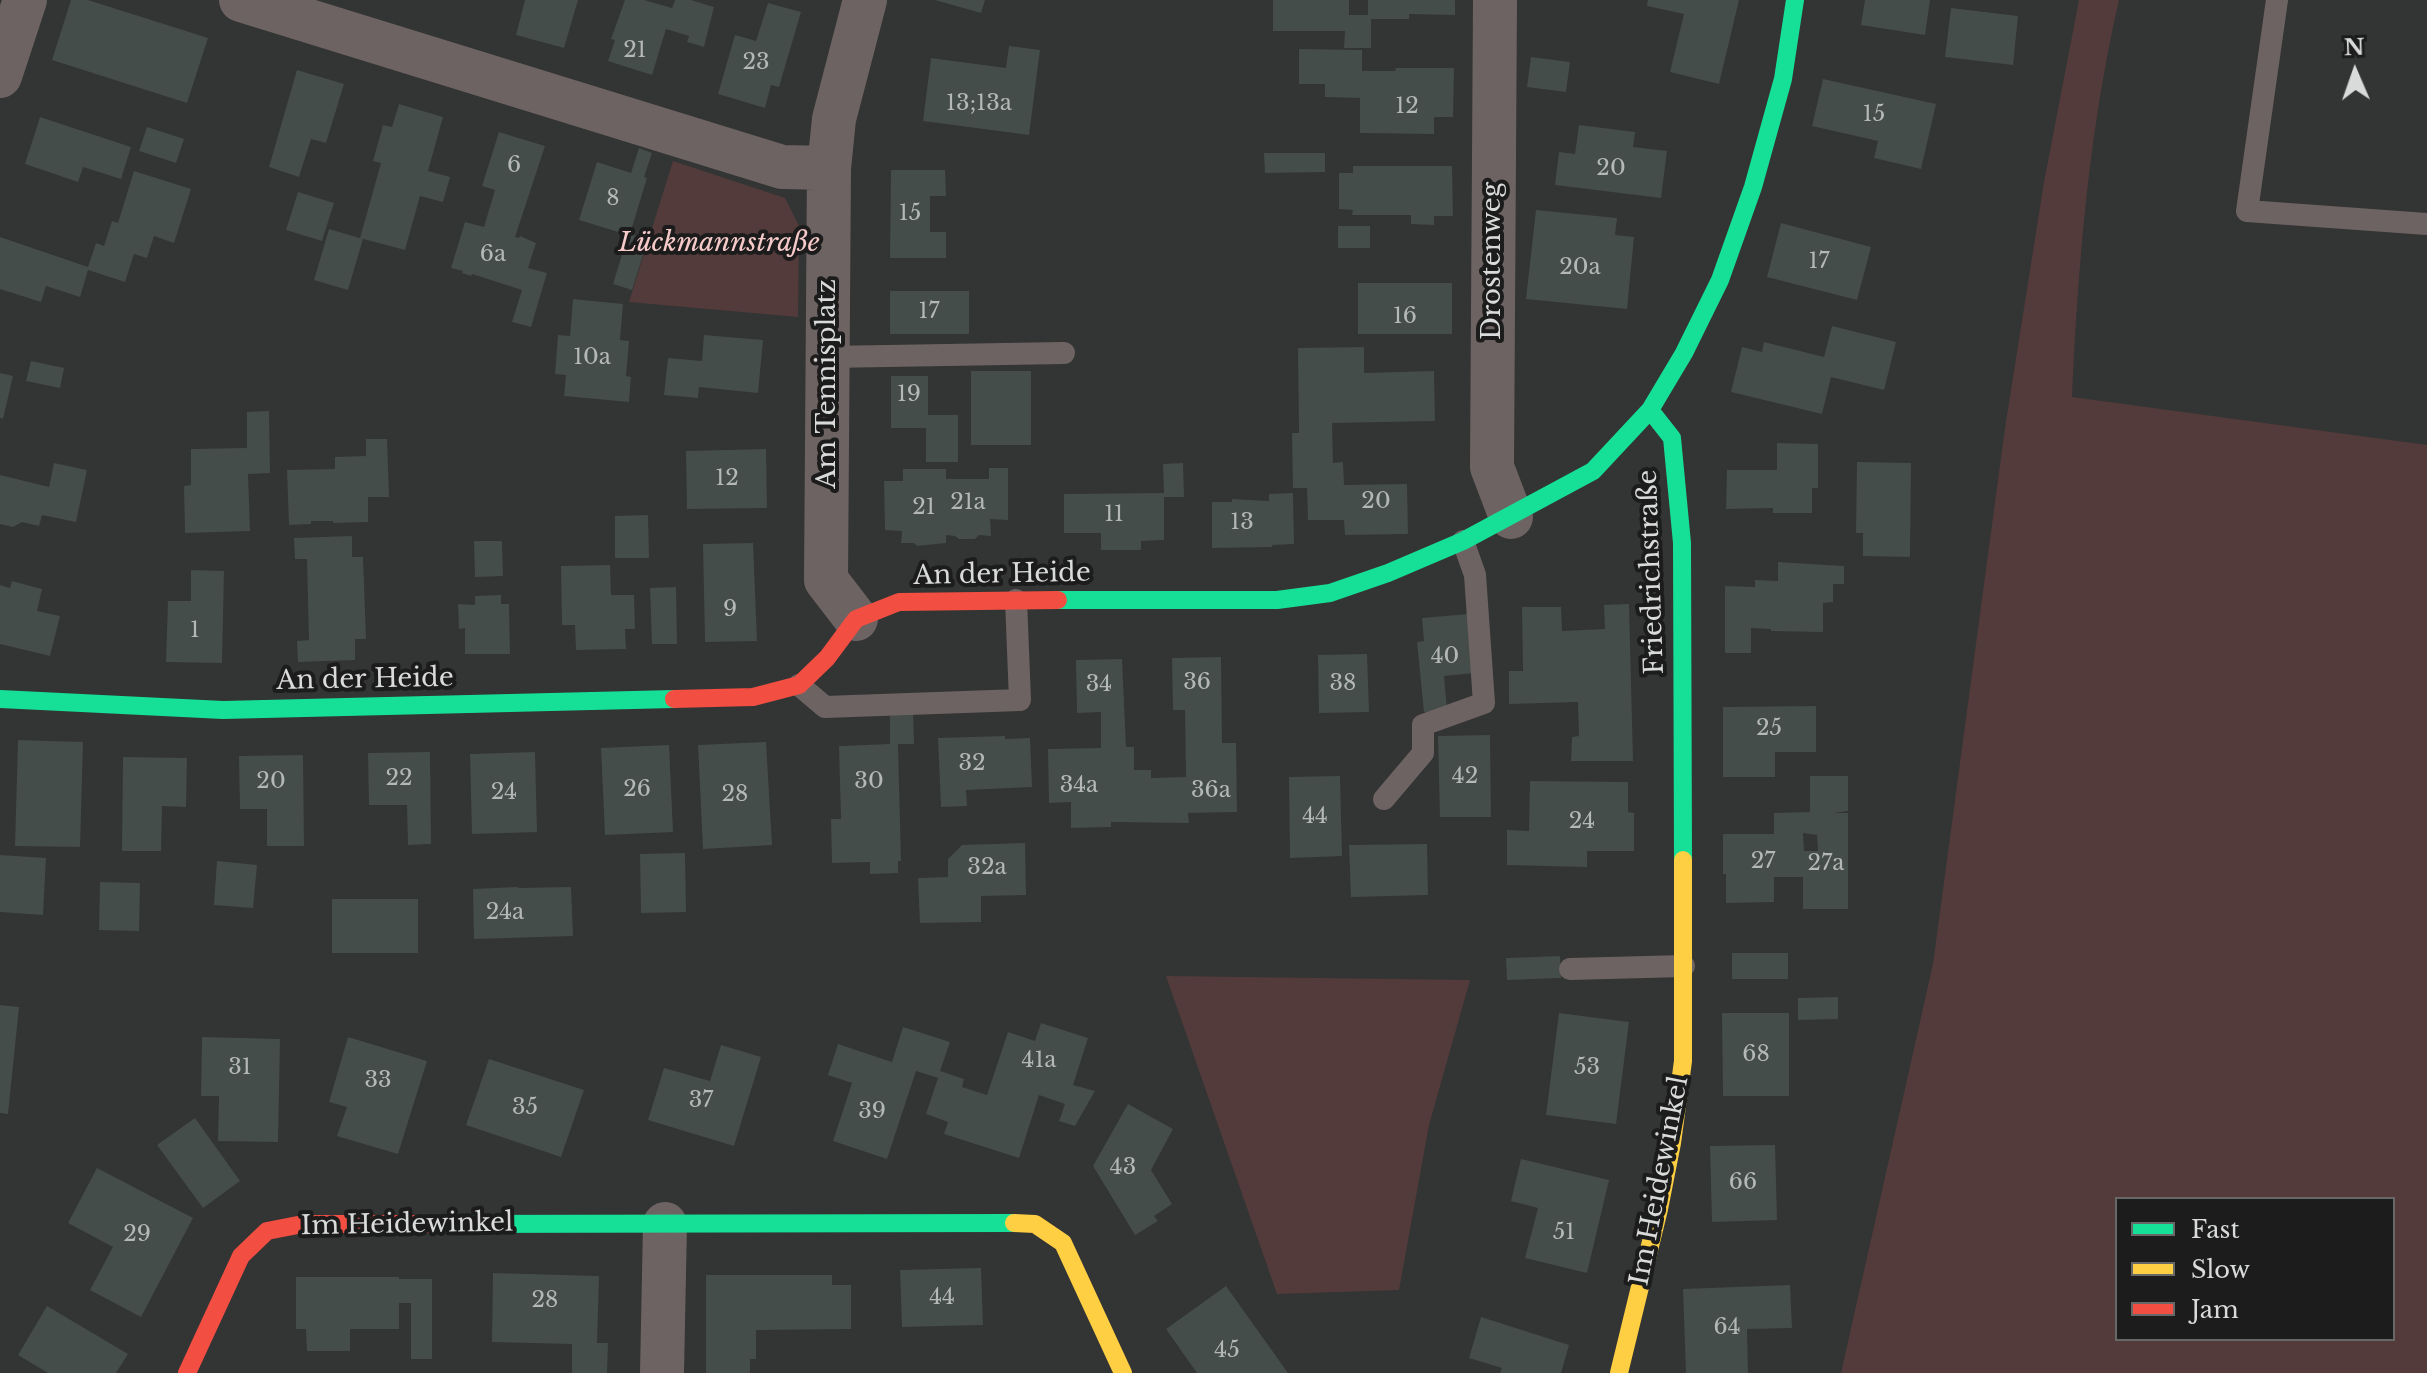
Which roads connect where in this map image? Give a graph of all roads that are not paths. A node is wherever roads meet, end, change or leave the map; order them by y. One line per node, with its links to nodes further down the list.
1 (25, 0): 7 (street)
2 (241, 0): 8 (street)
3 (865, 0): 8 (street, Am Tennisplatz)
4 (1495, 0): 13 (street, Drostenweg)
5 (1795, 0): 12 (street)
6 (2277, 0): 9 (lane)
7 (0, 76)
8 (829, 168): 11 (street, Am Tennisplatz)
9 (2427, 224)
10 (1064, 353): 11 (lane)
11 (828, 357): 16 (street, Am Tennisplatz)
12 (1650, 410): 13 (street, An der Heide); 21 (street, Friedrichstraße)
13 (1511, 517): 14 (street, An der Heide)
14 (1463, 541): 15 (street, An der Heide); 19 (lane)
15 (1016, 600): 16 (street, An der Heide); 17 (lane)
16 (856, 619): 17 (street, An der Heide)
17 (799, 685): 18 (street, An der Heide)
18 (0, 699)
19 (1384, 799)
20 (1570, 969): 21 (lane)
21 (1684, 977): 26 (street, Im Heidewinkel)
22 (665, 1224): 23 (street, Im Heidewinkel); 24 (street); 25 (street, Im Heidewinkel)
23 (187, 1373)
24 (662, 1373)
25 (1123, 1373)
26 (1619, 1373)

